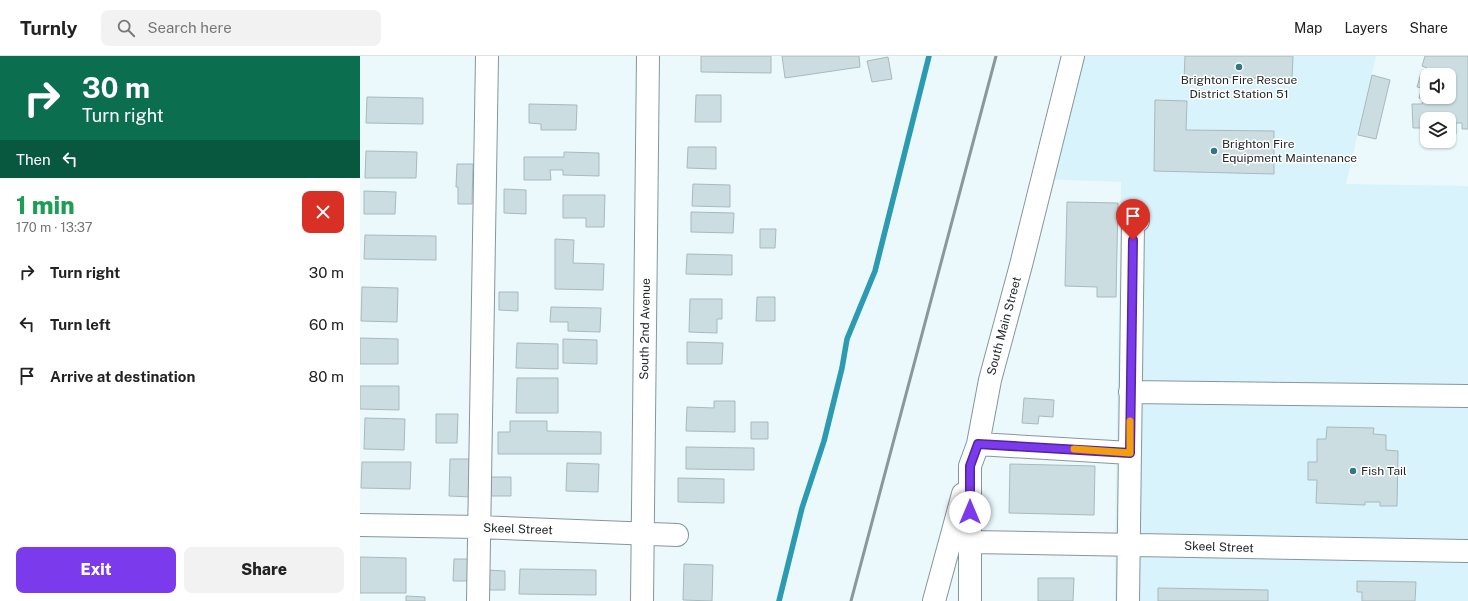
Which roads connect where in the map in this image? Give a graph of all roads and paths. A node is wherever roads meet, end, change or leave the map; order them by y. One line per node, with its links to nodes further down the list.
1 (487, 56): 11 (street)
2 (648, 56): 12 (street, South 2nd Avenue)
3 (1073, 56): 7 (street, South Main Street)
4 (1138, 221): 5 (street)
5 (1130, 392): 6 (street); 8 (street)
6 (1468, 396)
7 (978, 444): 8 (street); 9 (street, South Main Street)
8 (1130, 453): 15 (street)
9 (970, 466): 14 (street, South Main Street); 19 (street)
10 (360, 525): 11 (street, Skeel Street)
11 (478, 528): 12 (street, Skeel Street); 17 (street)
12 (643, 534): 13 (street, Skeel Street); 18 (street, South 2nd Avenue)
13 (677, 535)
14 (970, 542): 15 (street, Skeel Street); 20 (street, South Main Street)
15 (1129, 545): 16 (street, Skeel Street); 21 (street)
16 (1467, 551)
17 (478, 601)
18 (642, 601)
19 (934, 601)
20 (970, 601)
21 (1128, 601)

